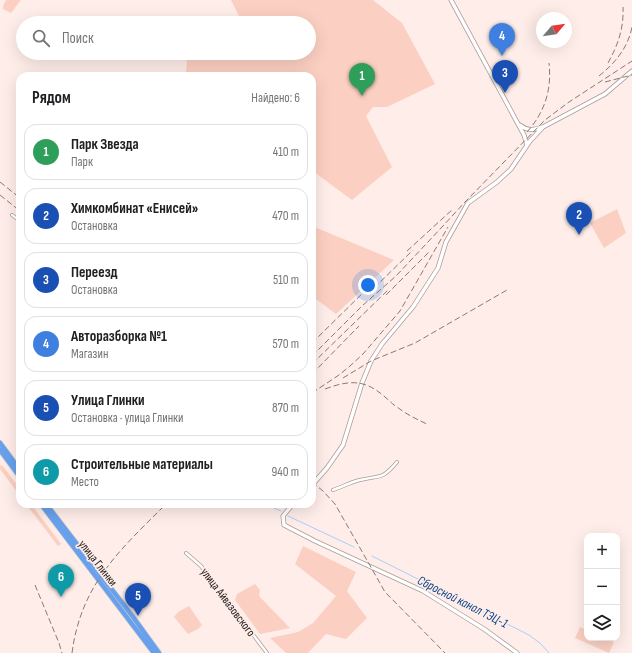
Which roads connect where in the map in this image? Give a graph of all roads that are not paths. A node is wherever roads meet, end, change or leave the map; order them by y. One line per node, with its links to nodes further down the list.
1 (451, 0): 3 (main road)
2 (632, 71): 4 (main road)
3 (517, 123): 4 (main road); 5 (main road)
4 (543, 127): 5 (main road)
5 (528, 145): 13 (main road)
6 (12, 214): 7 (street)
7 (16, 218)
8 (0, 443): 11 (highway)
9 (0, 450): 12 (highway)
10 (397, 462): 14 (street)
11 (16, 468)
12 (16, 469)
13 (316, 479)
14 (333, 490)
15 (43, 508): 19 (highway, улица Глинки)
16 (49, 508): 19 (highway, улица Глинки)
17 (290, 508): 23 (main road)
18 (186, 553): 22 (street, улица Айвазовского)
19 (91, 567): 20 (highway, улица Глинки)
20 (153, 649): 21 (highway, улица Глинки)
21 (159, 653)
22 (267, 653)
23 (517, 653)

